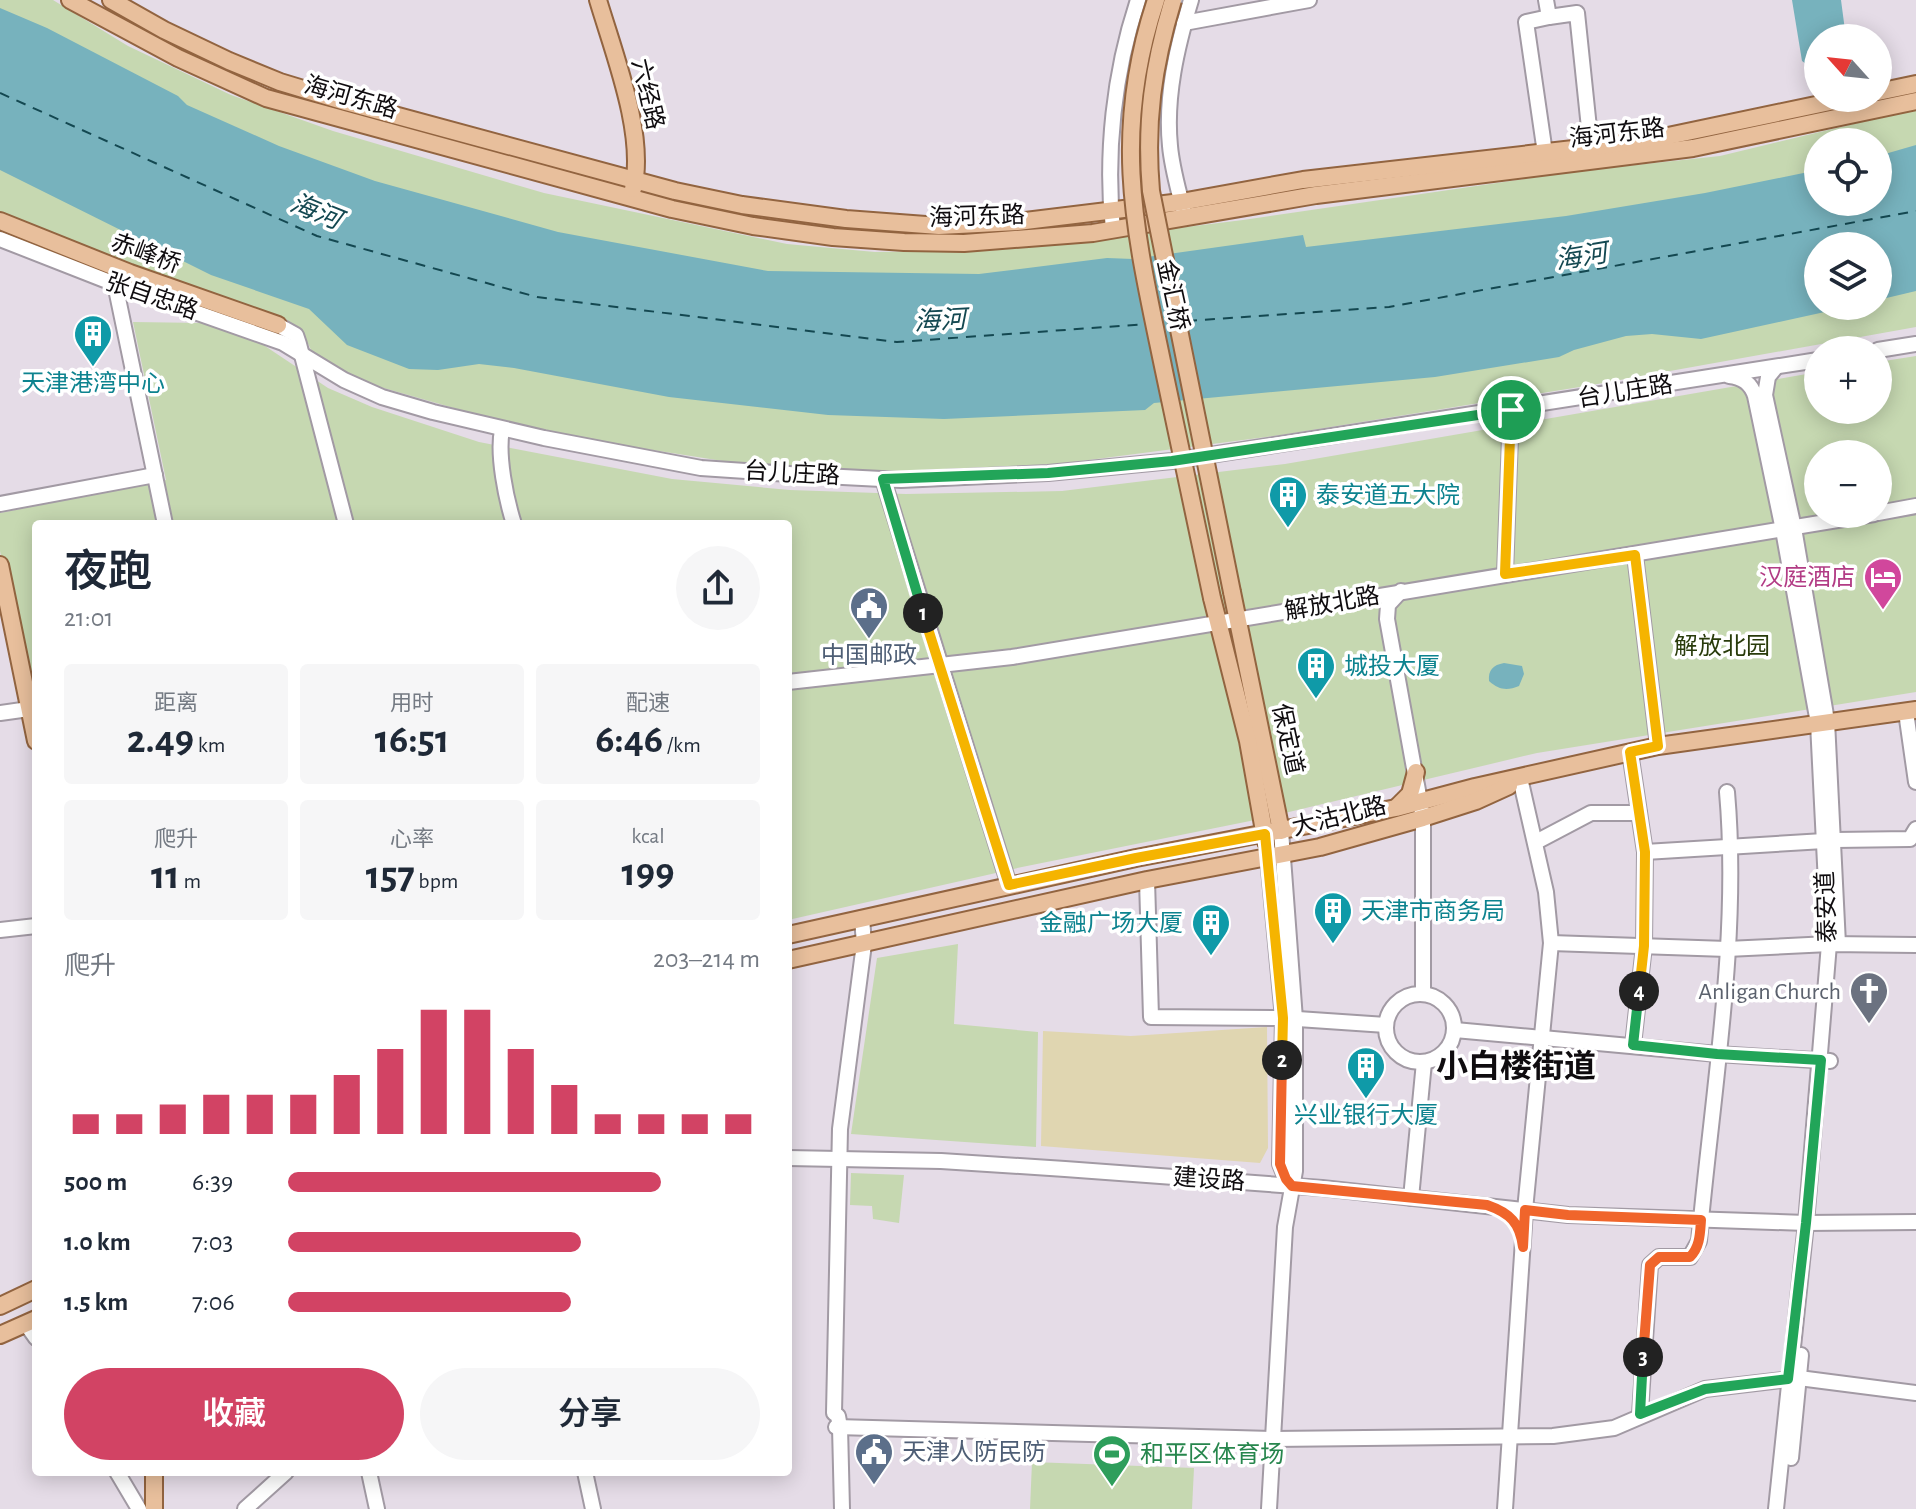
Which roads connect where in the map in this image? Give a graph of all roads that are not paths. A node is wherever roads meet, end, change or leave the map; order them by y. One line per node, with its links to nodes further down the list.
1 (111, 0): 7 (main road); 9 (main road)
2 (598, 0): 19 (main road, 六经路)
3 (1138, 0): 21 (street)
4 (1191, 0): 11 (street)
5 (1309, 0): 11 (street)
6 (1546, 0): 10 (street)
7 (73, 2): 12 (main road, 海河东路)
8 (1168, 2): 54 (main road, 金汇桥, bridge); 57 (main road, 金汇桥, bridge)
9 (127, 4): 12 (main road); 19 (main road, 海河东路)
10 (1549, 17): 17 (street); 18 (street)
11 (1184, 23): 22 (street)
12 (132, 33): 20 (main road, 海河东路)
13 (1916, 84): 14 (main road)
14 (1892, 89)
15 (1916, 101): 22 (main road, 海河东路)
16 (1804, 107): 17 (main road, 海河东路)
17 (1591, 147): 18 (main road, 海河东路)
18 (1545, 153): 22 (main road, 海河东路)
19 (636, 180): 20 (main road, 六经路); 21 (main road, 海河东路)
20 (631, 200): 24 (main road, 海河东路)
21 (1111, 210): 22 (main road, 海河东路); 24 (street)
22 (1183, 210): 24 (main road, 海河东路)
23 (0, 221): 27 (main road, 赤峰桥)
24 (1113, 230)
25 (0, 239): 26 (street, 张自忠路)
26 (115, 284): 30 (street, 张自忠路); 38 (street)
27 (278, 325): 30 (street)
28 (1916, 344): 29 (street)
29 (1892, 348)
30 (303, 355): 34 (street, 台儿庄路); 35 (street)
31 (1804, 362): 32 (street, 台儿庄路)
32 (1776, 367): 33 (street, 台儿庄路); 48 (street, 泰安道)
33 (1725, 375): 36 (street, 台儿庄路); 40 (street, 泰安道)
34 (344, 380): 35 (street); 37 (street, 台儿庄路)
35 (314, 395): 45 (street)
36 (1511, 410): 39 (street, 台儿庄路); 52 (street)
37 (502, 430): 39 (street, 台儿庄路); 46 (street)
38 (155, 475): 41 (street); 44 (street)
39 (883, 479): 58 (street)
40 (1776, 498): 48 (street, 泰安道); 49 (street)
41 (0, 504)
42 (1916, 506): 43 (street, 解放北路)
43 (1892, 511)
44 (164, 520)
45 (345, 520)
46 (513, 520)
47 (1804, 526): 48 (street, 解放北路)
48 (1789, 529): 49 (street, 解放北路); 64 (street, 泰安道)
49 (1750, 536): 50 (street, 解放北路)
50 (1635, 555): 52 (street, 解放北路); 65 (street)
51 (0, 565): 60 (main road)
52 (1505, 574): 53 (street, 解放北路)
53 (1401, 591): 55 (street, 解放北路); 67 (street)
54 (1232, 592): 55 (street); 56 (main road, 保定道)
55 (1266, 615): 56 (street, 解放北路)
56 (1239, 619): 57 (street, 解放北路); 71 (main road, 保定道)
57 (1219, 622): 58 (street, 解放北路); 71 (main road, 保定道)
58 (939, 666): 59 (street, 解放北路); 83 (street)
59 (792, 682)
60 (32, 705)
61 (32, 709): 63 (street)
62 (1911, 711): 64 (main road, 大沽北路); 69 (street)
63 (0, 713)
64 (1823, 722): 65 (main road, 大沽北路); 78 (street, 泰安道)
65 (1658, 746): 66 (main road, 大沽北路)
66 (1630, 752): 68 (main road, 大沽北路); 74 (street)
67 (1416, 772): 72 (main road); 73 (street)
68 (1520, 778): 73 (main road, 大沽北路); 79 (street)
69 (1916, 782)
70 (1727, 792): 80 (street)
71 (1267, 796): 76 (main road); 77 (main road)
72 (1396, 808): 73 (main road, 大沽北路); 76 (main road, 大沽北路)
73 (1422, 810): 76 (main road, 大沽北路); 95 (street)
74 (1639, 813): 79 (street); 81 (street)
75 (1916, 829): 78 (street)
76 (1274, 838): 77 (main road, 大沽北路); 82 (main road); 96 (street)
77 (1235, 840): 83 (main road, 大沽北路)
78 (1829, 841): 80 (street); 90 (street, 泰安道)
79 (1536, 842): 88 (street)
80 (1732, 846): 81 (street); 93 (street)
81 (1645, 852): 92 (street)
82 (1147, 880): 89 (main road); 96 (street)
83 (1009, 885): 84 (main road, 大沽北路)
84 (862, 918): 87 (main road, 大沽北路); 89 (street)
85 (32, 926): 86 (street)
86 (0, 930)
87 (792, 934)
88 (1551, 943): 92 (street); 99 (street)
89 (864, 944): 94 (main road); 105 (street)
90 (1833, 944): 91 (street); 93 (street); 102 (street, 泰安道)
91 (1916, 945)
92 (1644, 946): 93 (street); 100 (street)
93 (1727, 949): 101 (street)
94 (792, 959)
95 (1423, 994): 97 (street); 98 (street)
96 (1289, 1019): 97 (street); 106 (street)
97 (1386, 1025): 103 (street)
98 (1455, 1030): 99 (street); 103 (street)
99 (1543, 1037): 100 (street); 109 (street)
100 (1633, 1045): 101 (street)
101 (1717, 1054): 102 (street); 110 (street)
102 (1825, 1061): 112 (street, 泰安道)
103 (1424, 1062): 107 (street)
104 (792, 1158): 105 (street, 建设路)
105 (839, 1159): 106 (street, 建设路); 121 (street)
106 (1292, 1186): 107 (street, 建设路); 123 (street)
107 (1411, 1198): 108 (street, 建设路)
108 (1487, 1205): 109 (street, 建设路); 113 (street)
109 (1525, 1210): 110 (street, 建设路); 113 (street)
110 (1701, 1220): 112 (street, 建设路); 120 (street)
111 (1916, 1222): 112 (street, 建设路)
112 (1811, 1223): 118 (street, 泰安道)
113 (1523, 1247): 122 (street)
114 (32, 1291): 115 (main road)
115 (0, 1306)
116 (31, 1321): 117 (main road)
117 (0, 1335)
118 (1794, 1379): 119 (street); 120 (street); 138 (street, 泰安道); 139 (street, 泰安道)
119 (1916, 1393)
120 (1640, 1414): 122 (street)
121 (838, 1427): 123 (street); 135 (street)
122 (1510, 1436): 123 (street); 137 (street)
123 (1273, 1439): 136 (street)
124 (119, 1476): 130 (street)
125 (154, 1476): 131 (main road)
126 (282, 1476): 132 (street)
127 (370, 1476): 133 (street)
128 (586, 1476): 129 (street)
129 (592, 1504): 134 (street)
130 (139, 1509)
131 (154, 1509)
132 (245, 1509)
133 (377, 1509)
134 (579, 1509)
135 (840, 1509)
136 (1269, 1509)
137 (1505, 1509)
138 (1776, 1509)
139 (1786, 1509)

